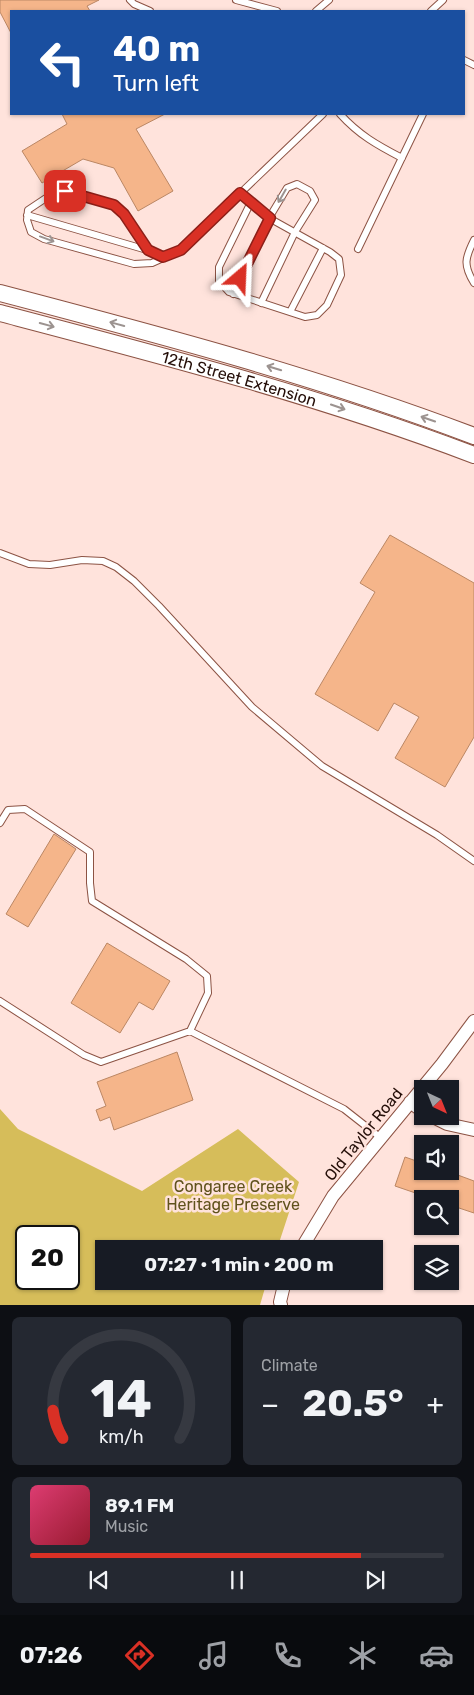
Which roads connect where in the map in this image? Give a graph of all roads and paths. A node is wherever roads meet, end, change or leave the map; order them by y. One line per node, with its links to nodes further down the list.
1 (130, 0): 5 (lane)
2 (236, 0): 6 (lane)
3 (329, 0): 7 (lane)
4 (443, 0): 8 (lane)
5 (148, 10)
6 (274, 10)
7 (317, 10)
8 (432, 10)
9 (322, 115): 13 (lane)
10 (341, 115): 12 (lane)
11 (423, 115): 12 (lane)
12 (402, 158): 20 (lane)
13 (240, 193): 14 (lane); 22 (lane)
14 (251, 202): 16 (lane); 25 (lane)
15 (27, 214): 21 (lane); 21 (lane); 22 (lane, one-way to 22)
16 (270, 218): 17 (lane); 17 (lane, one-way to 16); 25 (lane)
17 (295, 232): 19 (lane); 26 (lane)
18 (474, 240): 23 (lane)
19 (323, 248): 27 (lane); 27 (lane)
20 (358, 249)
21 (148, 250): 22 (lane)
22 (163, 257)
23 (474, 283)
24 (0, 293): 29 (main road, 12th Street Extension, one-way to 24)
25 (233, 294): 26 (lane)
26 (262, 303): 27 (lane)
27 (290, 312)
28 (0, 313): 30 (main road, 12th Street Extension, one-way to 30)
29 (474, 436)
30 (474, 455)
31 (0, 553): 33 (lane)
32 (0, 822): 36 (lane)
33 (474, 861)
34 (0, 1001): 36 (lane)
35 (474, 1021): 37 (street, Old Taylor Road)
36 (190, 1031): 41 (lane)
37 (410, 1102): 38 (street); 41 (street, Old Taylor Road)
38 (414, 1105)
39 (452, 1125): 40 (street)
40 (474, 1130)
41 (381, 1138): 42 (street, Old Taylor Road)
42 (307, 1240)
43 (283, 1290): 44 (street)
44 (282, 1305)

